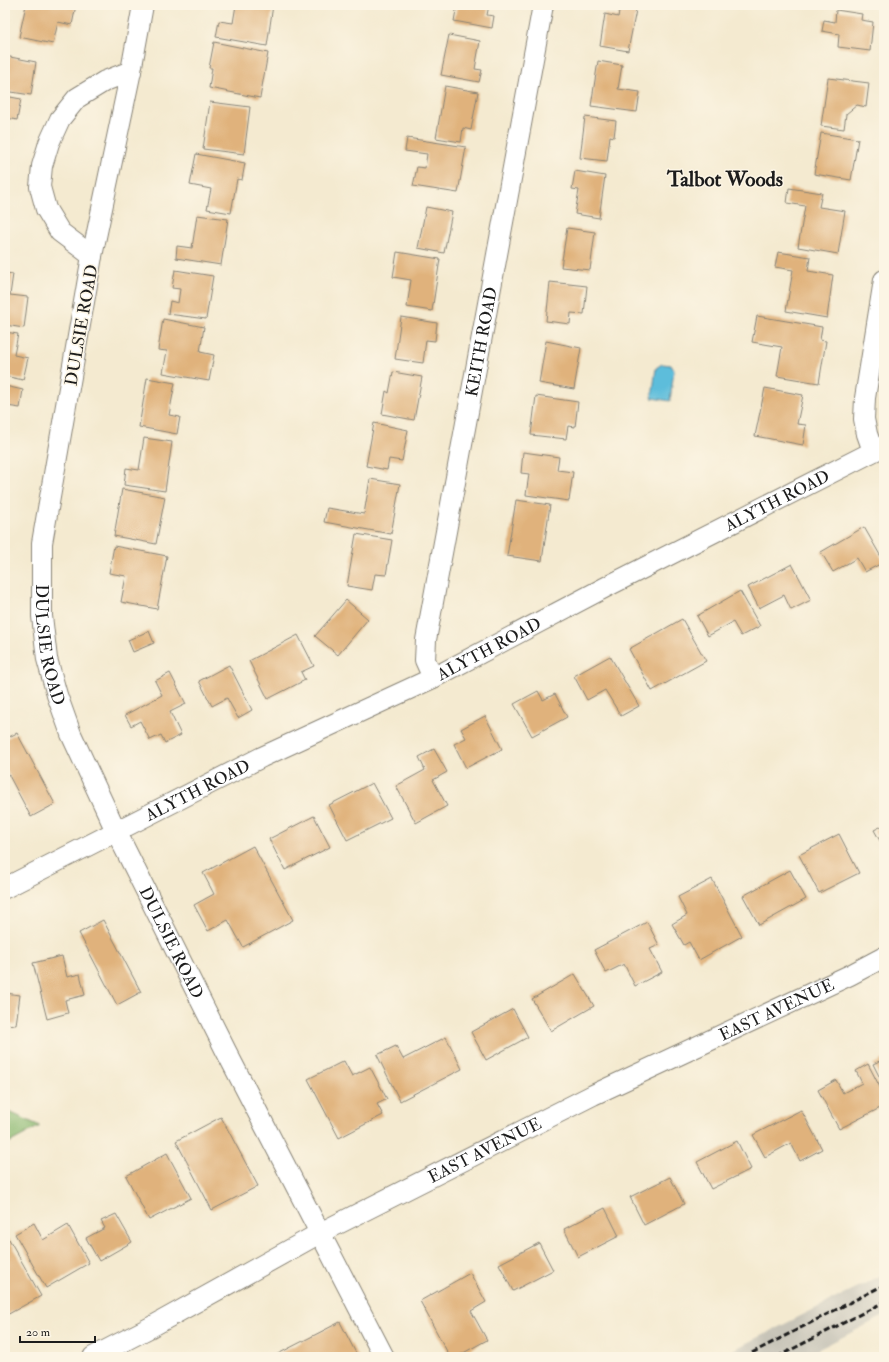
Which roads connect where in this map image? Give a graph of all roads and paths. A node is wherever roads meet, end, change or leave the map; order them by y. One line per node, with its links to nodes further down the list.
1 (143, 5): 3 (street, DULSIE ROAD)
2 (543, 5): 7 (street, KEITH ROAD)
3 (131, 72): 4 (street, DULSIE ROAD); 4 (street)
4 (92, 256): 8 (street, DULSIE ROAD)
5 (884, 280): 6 (street)
6 (879, 449): 7 (street, ALYTH ROAD)
7 (433, 678): 8 (street, ALYTH ROAD)
8 (116, 831): 9 (street, ALYTH ROAD); 11 (street, DULSIE ROAD)
9 (5, 888)
10 (884, 957): 11 (street, EAST AVENUE)
11 (320, 1233): 12 (street, EAST AVENUE); 13 (street, DULSIE ROAD)
12 (93, 1357)
13 (384, 1357)

